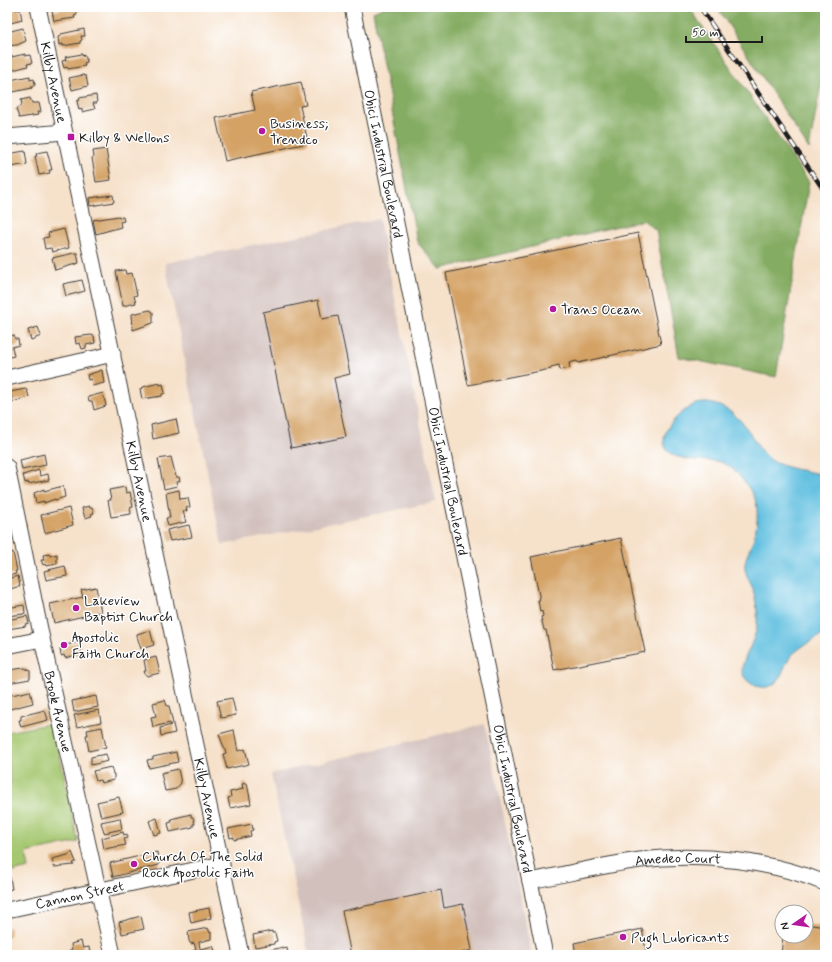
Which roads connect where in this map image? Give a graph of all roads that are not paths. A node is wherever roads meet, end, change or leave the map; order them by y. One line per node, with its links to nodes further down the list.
1 (38, 7): 3 (street, Kilby Avenue)
2 (352, 7): 11 (street, Obici Industrial Boulevard)
3 (64, 132): 4 (street); 5 (street, Kilby Avenue)
4 (7, 137)
5 (113, 354): 6 (street); 10 (street, Kilby Avenue)
6 (7, 378)
7 (7, 467): 8 (street, Brook Avenue)
8 (42, 639): 9 (street); 13 (street, Brook Avenue)
9 (7, 646)
10 (222, 864): 13 (street, Cannon Street); 16 (street, Kilby Avenue)
11 (530, 881): 12 (street, Amedeo Court); 17 (street, Obici Industrial Boulevard)
12 (825, 883)
13 (99, 890): 14 (street, Cannon Street); 15 (street, Brook Avenue)
14 (7, 910)
15 (113, 955)
16 (241, 955)
17 (545, 955)

